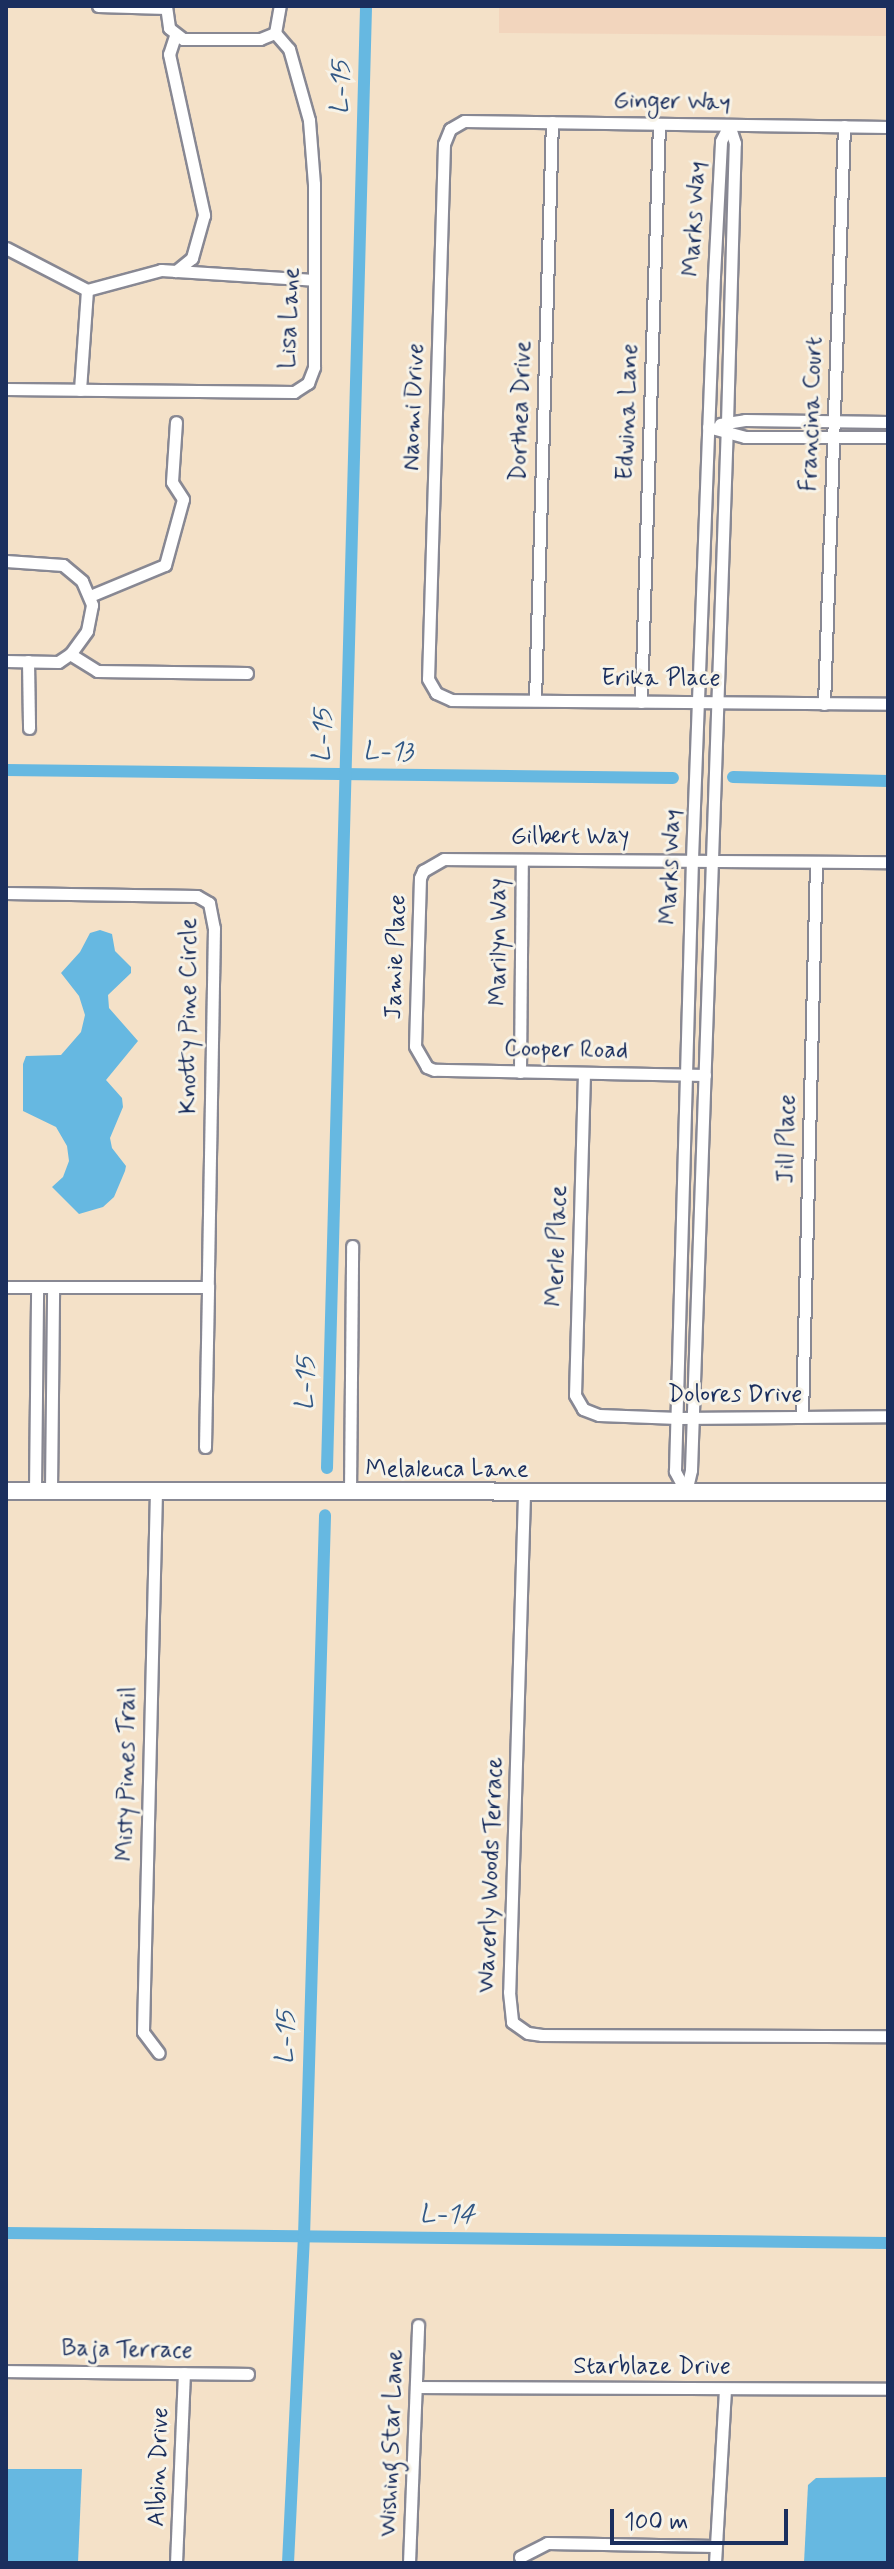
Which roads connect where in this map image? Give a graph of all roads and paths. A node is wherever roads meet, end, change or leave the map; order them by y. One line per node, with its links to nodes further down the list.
1 (98, 6): 3 (street)
2 (280, 6): 4 (street)
3 (166, 7): 5 (street)
4 (275, 33): 5 (street); 14 (street, Lisa Lane)
5 (175, 36): 13 (street)
6 (552, 122): 7 (street, Ginger Way); 8 (street, Ginger Way); 32 (street, Dorthea Drive)
7 (457, 124): 31 (street, Naomi Drive)
8 (659, 124): 9 (street, Ginger Way); 34 (street, Edwina Lane)
9 (729, 125): 10 (street, Ginger Way); 21 (street, Marks Way); 22 (street, Marks Way)
10 (844, 126): 11 (street, Ginger Way); 20 (street, Francina Court)
11 (888, 127)
12 (6, 248): 15 (street)
13 (176, 271): 14 (street); 15 (street)
14 (314, 280): 17 (street, Lisa Lane)
15 (87, 290): 17 (street)
16 (6, 389): 17 (street, Lisa Lane)
17 (80, 390)
18 (176, 422): 26 (street)
19 (888, 422): 20 (street)
20 (834, 423): 22 (street); 23 (street, Francina Court)
21 (708, 427): 22 (street); 33 (street, Marks Way)
22 (727, 427): 23 (street); 35 (street, Marks Way)
23 (834, 437): 24 (street); 36 (street, Francina Court)
24 (888, 437)
25 (6, 561): 26 (street)
26 (90, 596): 27 (street)
27 (70, 654): 29 (street); 30 (street)
28 (6, 661): 29 (street)
29 (28, 661): 38 (street)
30 (247, 673)
31 (436, 693): 32 (street, Erika Place)
32 (535, 700): 34 (street, Erika Place)
33 (698, 701): 34 (street, Erika Place); 35 (street, Erika Place); 40 (street, Marks Way)
34 (641, 702)
35 (717, 702): 36 (street, Erika Place); 41 (street, Marks Way)
36 (824, 704): 37 (street, Erika Place)
37 (888, 704)
38 (29, 728)
39 (444, 859): 42 (street, Gilbert Way); 48 (street, Jamie Place)
40 (692, 859): 41 (street, Gilbert Way); 42 (street, Gilbert Way); 47 (street, Marks Way)
41 (709, 859): 43 (street, Gilbert Way); 46 (street, Marks Way)
42 (522, 860): 49 (street, Marilyn Way)
43 (816, 862): 44 (street, Gilbert Way); 61 (street, Jill Place)
44 (888, 862)
45 (6, 893): 57 (street, Knotty Pine Circle)
46 (708, 966): 47 (street); 52 (street, Marks Way)
47 (690, 967): 51 (street, Marks Way)
48 (427, 1067): 49 (street, Cooper Road)
49 (520, 1072): 50 (street, Cooper Road)
50 (584, 1073): 51 (street, Cooper Road); 60 (street, Merle Place)
51 (688, 1073): 52 (street, Cooper Road); 54 (street, Marks Way)
52 (705, 1075): 55 (street, Marks Way)
53 (352, 1246): 71 (street)
54 (684, 1246): 55 (street); 63 (street, Marks Way)
55 (698, 1246): 64 (street, Marks Way)
56 (6, 1287): 58 (street)
57 (208, 1287): 59 (street); 65 (street, Knotty Pine Circle)
58 (37, 1288): 59 (street); 67 (street)
59 (53, 1288): 67 (street)
60 (590, 1413): 63 (street, Dolores Drive)
61 (802, 1416): 62 (street, Dolores Drive); 64 (street, Dolores Drive)
62 (884, 1416)
63 (678, 1418): 64 (street, Dolores Drive); 69 (street, Marks Way)
64 (693, 1418): 69 (street, Marks Way)
65 (205, 1447)
66 (6, 1491): 67 (street, Melaleuca Lane)
67 (43, 1491): 68 (street, Melaleuca Lane)
68 (156, 1491): 71 (street, Melaleuca Lane); 74 (street, Misty Pines Trail)
69 (686, 1492): 70 (street, Melaleuca Lane); 72 (street, Melaleuca Lane)
70 (888, 1492)
71 (350, 1493): 72 (street, Melaleuca Lane)
72 (524, 1494): 73 (street, Waverly Woods Terrace)
73 (888, 2036)
74 (159, 2053)
75 (418, 2325): 79 (street, Wishing Star Lane)
76 (6, 2371): 77 (street, Baja Terrace)
77 (184, 2373): 78 (street, Baja Terrace); 84 (street, Albin Drive)
78 (248, 2374)
79 (416, 2387): 81 (street, Starblaze Drive); 85 (street, Wishing Star Lane)
80 (888, 2389): 81 (street, Starblaze Drive)
81 (725, 2390): 82 (street)
82 (715, 2546): 83 (street); 86 (street)
83 (520, 2557)
84 (176, 2563)
85 (409, 2563)
86 (715, 2563)

